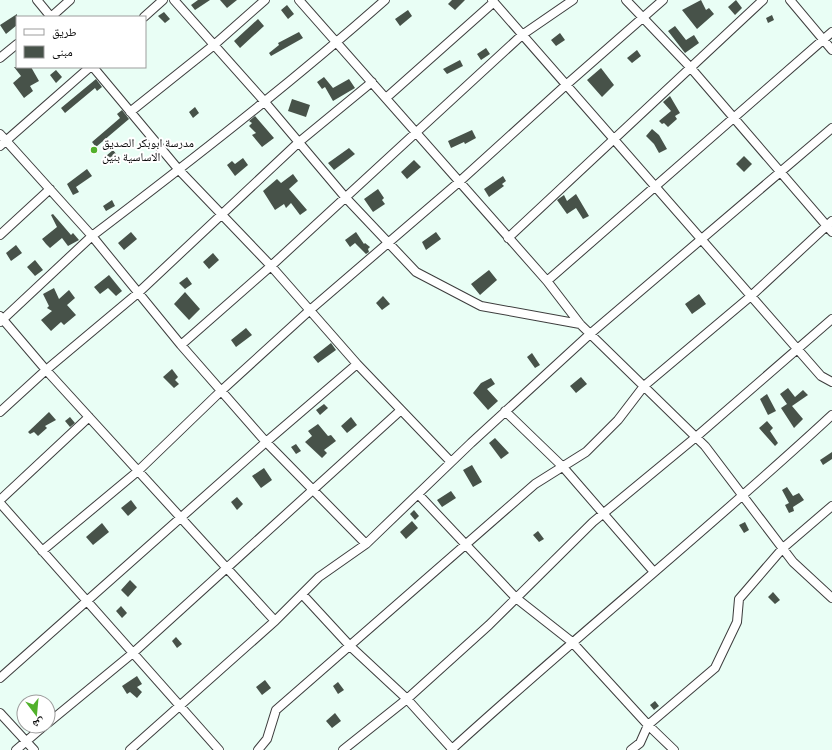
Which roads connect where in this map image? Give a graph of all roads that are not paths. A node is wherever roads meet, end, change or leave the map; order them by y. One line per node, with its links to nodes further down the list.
1 (37, 0): 14 (street)
2 (70, 0): 15 (street)
3 (163, 0): 16 (street)
4 (174, 0): 23 (street)
5 (265, 0): 23 (street)
6 (299, 0): 21 (street)
7 (385, 0): 21 (street)
8 (573, 0): 19 (street)
9 (626, 0): 17 (street)
10 (663, 0): 17 (street)
11 (762, 0): 26 (street)
12 (790, 0): 20 (street)
13 (493, 1): 19 (street); 31 (street)
14 (50, 16)
15 (52, 16)
16 (145, 16)
17 (642, 18): 26 (street); 30 (street)
18 (832, 32): 20 (street)
19 (522, 35): 30 (street); 36 (street)
20 (824, 40): 24 (street); 34 (street)
21 (337, 42): 29 (street); 32 (street)
22 (16, 45): 25 (street)
23 (214, 45): 32 (street); 33 (street)
24 (832, 50)
25 (0, 58)
26 (690, 67): 34 (street); 37 (street)
27 (90, 68): 38 (street)
28 (92, 68): 33 (street)
29 (372, 82): 31 (street); 39 (street)
30 (566, 85): 37 (street); 42 (street)
31 (386, 98): 36 (street)
32 (264, 101): 39 (street); 40 (street)
33 (130, 112): 40 (street)
34 (733, 120): 41 (street); 43 (street)
35 (832, 128): 41 (street)
36 (415, 132): 42 (street); 45 (street)
37 (613, 138): 43 (street); 50 (street)
38 (2, 140): 44 (street)
39 (299, 142): 45 (street); 46 (street)
40 (179, 170): 46 (street); 49 (street)
41 (780, 173): 47 (street); 51 (street)
42 (459, 182): 50 (street); 52 (street)
43 (656, 187): 51 (street); 54 (street)
44 (50, 189): 48 (street); 49 (street)
45 (345, 197): 52 (street); 53 (street)
46 (222, 215): 53 (street); 55 (street)
47 (830, 226): 56 (street)
48 (0, 235)
49 (92, 236): 55 (street); 58 (street)
50 (508, 238): 54 (street)
51 (702, 240): 56 (street); 61 (street)
52 (388, 242): 57 (street); 60 (street)
53 (271, 266): 57 (street); 62 (street)
54 (547, 281): 60 (street)
55 (138, 293): 62 (street); 65 (street)
56 (751, 296): 63 (street); 67 (street)
57 (310, 310): 64 (street); 68 (street)
58 (1, 319): 65 (street)
59 (832, 319): 63 (street)
60 (580, 324): 61 (street)
61 (590, 334): 67 (street); 70 (street)
62 (181, 345): 68 (street)
63 (798, 350): 66 (street); 74 (street)
64 (357, 364): 69 (street); 75 (street)
65 (46, 370): 71 (street); 73 (street)
66 (832, 382)
67 (644, 386): 74 (street); 77 (street)
68 (221, 390): 75 (street); 78 (street)
69 (401, 410): 76 (street); 79 (street)
70 (505, 411): 76 (street); 77 (street)
71 (0, 412)
72 (832, 415): 81 (street)
73 (89, 417): 78 (street); 82 (street)
74 (696, 437): 81 (street); 85 (street)
75 (266, 442): 79 (street); 86 (street)
76 (451, 462): 80 (street)
77 (563, 467): 85 (street); 88 (street)
78 (138, 470): 86 (street); 90 (street)
79 (313, 490): 87 (street); 91 (street)
80 (418, 494): 87 (street); 88 (street)
81 (742, 495): 89 (street); 92 (street)
82 (0, 500)
83 (0, 503): 90 (street)
84 (832, 506): 89 (street)
85 (603, 513): 92 (street); 94 (street)
86 (182, 518): 91 (street); 96 (street)
87 (366, 544): 93 (street)
88 (465, 545): 94 (street); 99 (street)
89 (783, 548): 95 (street); 106 (street)
90 (42, 551): 96 (street)
91 (226, 567): 97 (street); 100 (street)
92 (654, 572): 98 (street)
93 (302, 594): 97 (street); 99 (street)
94 (516, 598): 98 (street); 102 (street)
95 (832, 598)
96 (87, 602): 100 (street); 101 (street)
97 (275, 621): 103 (street)
98 (572, 642): 106 (street); 115 (street)
99 (350, 646): 102 (street); 113 (street)
100 (133, 653): 103 (street); 105 (street)
101 (0, 678)
102 (407, 699): 114 (street); 115 (street)
103 (180, 705): 111 (street); 112 (street)
104 (0, 713): 108 (street)
105 (56, 716)
106 (648, 725): 116 (street); 117 (street)
107 (34, 734): 108 (street)
108 (26, 741): 109 (street); 110 (street)
109 (16, 750)
110 (34, 750)
111 (130, 750)
112 (219, 750)
113 (258, 750)
114 (343, 750)
115 (452, 750)
116 (631, 750)
117 (674, 750)

